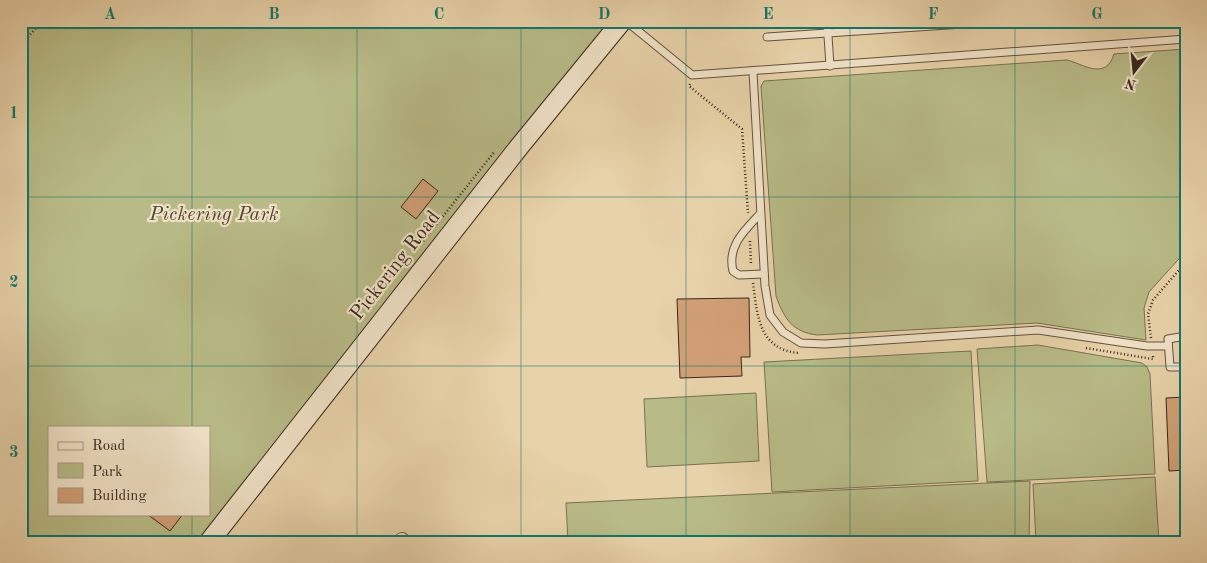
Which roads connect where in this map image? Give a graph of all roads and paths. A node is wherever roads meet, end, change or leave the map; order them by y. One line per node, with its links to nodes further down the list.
1 (42, 21): 8 (path)
2 (624, 21): 11 (lane); 23 (street, Pickering Road)
3 (827, 21): 5 (lane)
4 (978, 21): 5 (lane)
5 (828, 32): 6 (lane); 9 (lane)
6 (766, 36)
7 (1186, 39): 9 (lane)
8 (21, 45)
9 (830, 66): 10 (lane)
10 (752, 72): 11 (lane); 12 (lane)
11 (692, 75): 13 (path)
12 (760, 214): 13 (lane); 16 (lane)
13 (749, 226): 15 (path); 15 (lane)
14 (1186, 262): 18 (path)
15 (752, 274): 16 (lane); 21 (path)
16 (764, 274): 18 (lane)
17 (1185, 336): 19 (lane)
18 (1152, 346): 19 (lane); 20 (path)
19 (1168, 346): 22 (lane)
20 (1086, 348)
21 (801, 353)
22 (1186, 366)
23 (209, 542)

